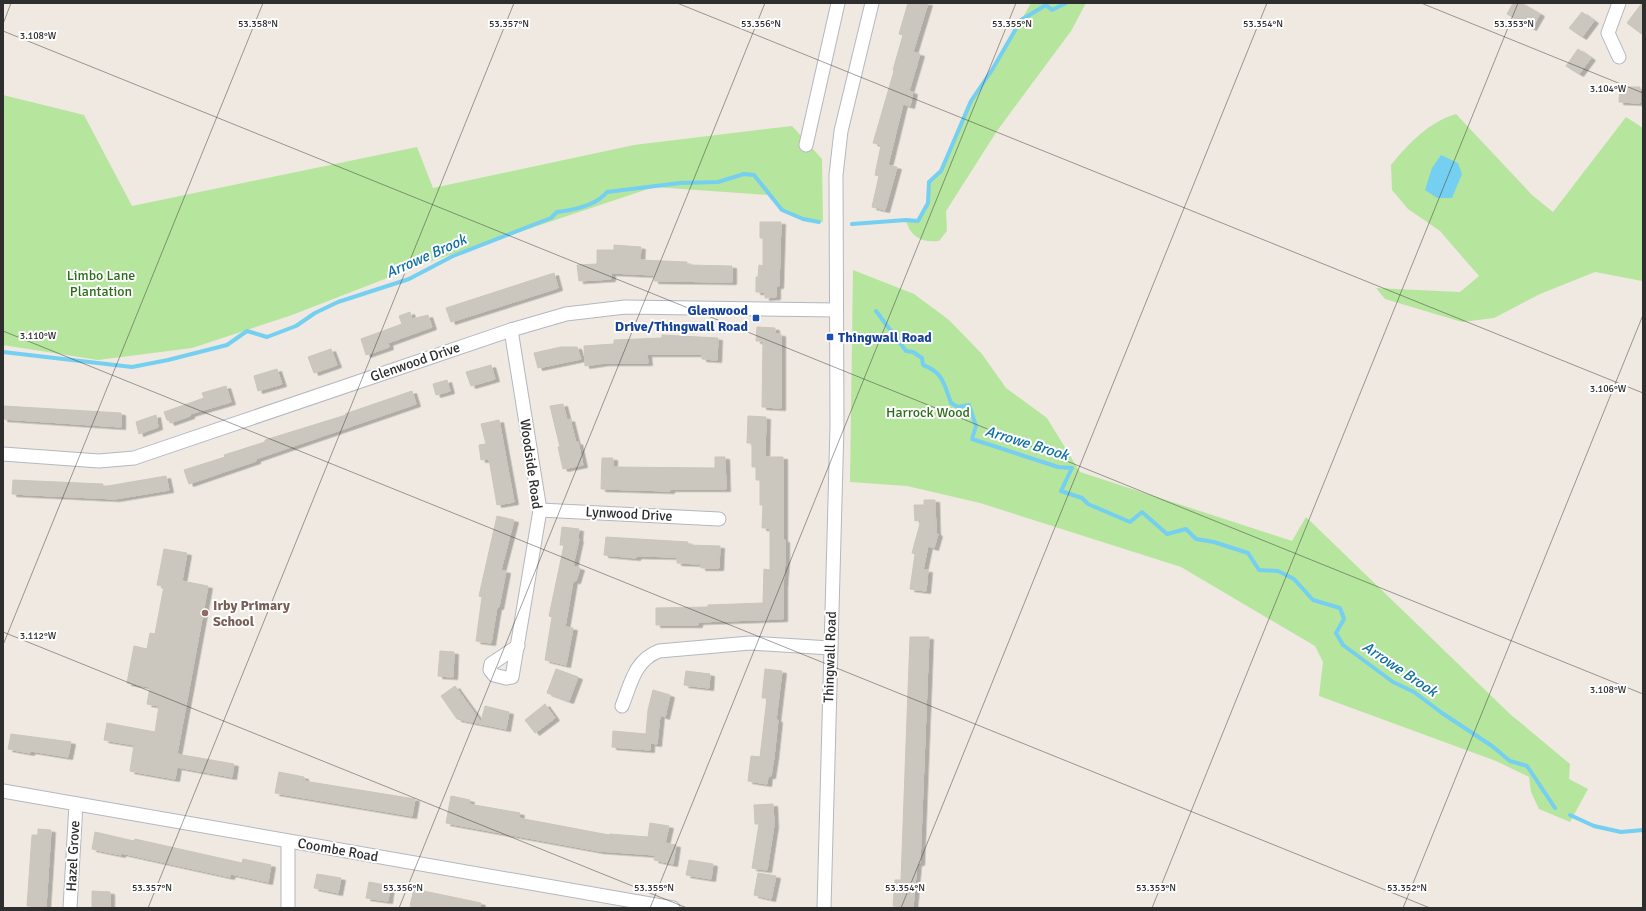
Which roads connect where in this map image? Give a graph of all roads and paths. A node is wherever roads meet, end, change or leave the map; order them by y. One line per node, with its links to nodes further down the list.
1 (838, 3): 5 (street)
2 (872, 3): 6 (street, Thingwall Road)
3 (1620, 3): 4 (street)
4 (1619, 57)
5 (806, 145)
6 (836, 310): 7 (street, Glenwood Drive); 12 (street, Thingwall Road)
7 (511, 330): 8 (street, Glenwood Drive); 9 (street, Woodside Road)
8 (3, 454)
9 (540, 510): 10 (street, Lynwood Drive); 11 (street, Woodside Road)
10 (719, 519)
11 (518, 646)
12 (830, 648): 13 (street); 20 (street, Thingwall Road)
13 (622, 706)
14 (3, 791): 15 (street, Coombe Road)
15 (76, 804): 16 (street, Coombe Road); 17 (street, Hazel Grove)
16 (288, 841): 18 (street); 19 (street, Coombe Road)
17 (70, 908)
18 (288, 908)
19 (673, 908)
20 (824, 908)

